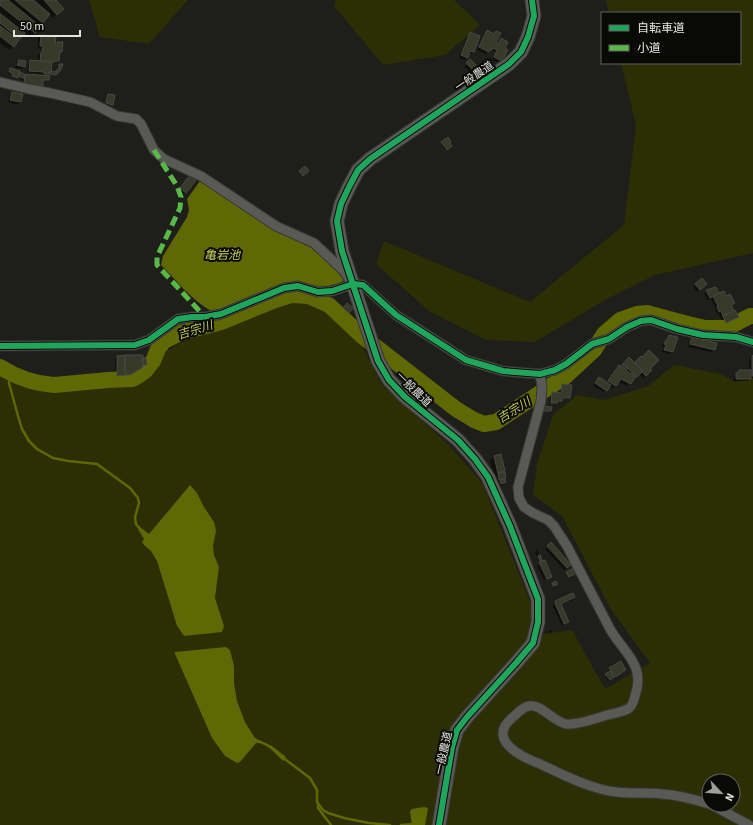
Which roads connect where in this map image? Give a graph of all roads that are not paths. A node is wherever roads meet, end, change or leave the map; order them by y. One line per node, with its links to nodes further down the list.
1 (532, 0): 3 (street, 一般農道)
2 (0, 82): 3 (street)
3 (353, 284): 5 (street); 6 (street); 9 (street, 一般農道)
4 (753, 342): 6 (street)
5 (0, 346)
6 (540, 374): 7 (street)
7 (701, 801)
8 (727, 813): 10 (street)
9 (439, 825)
10 (749, 825)

